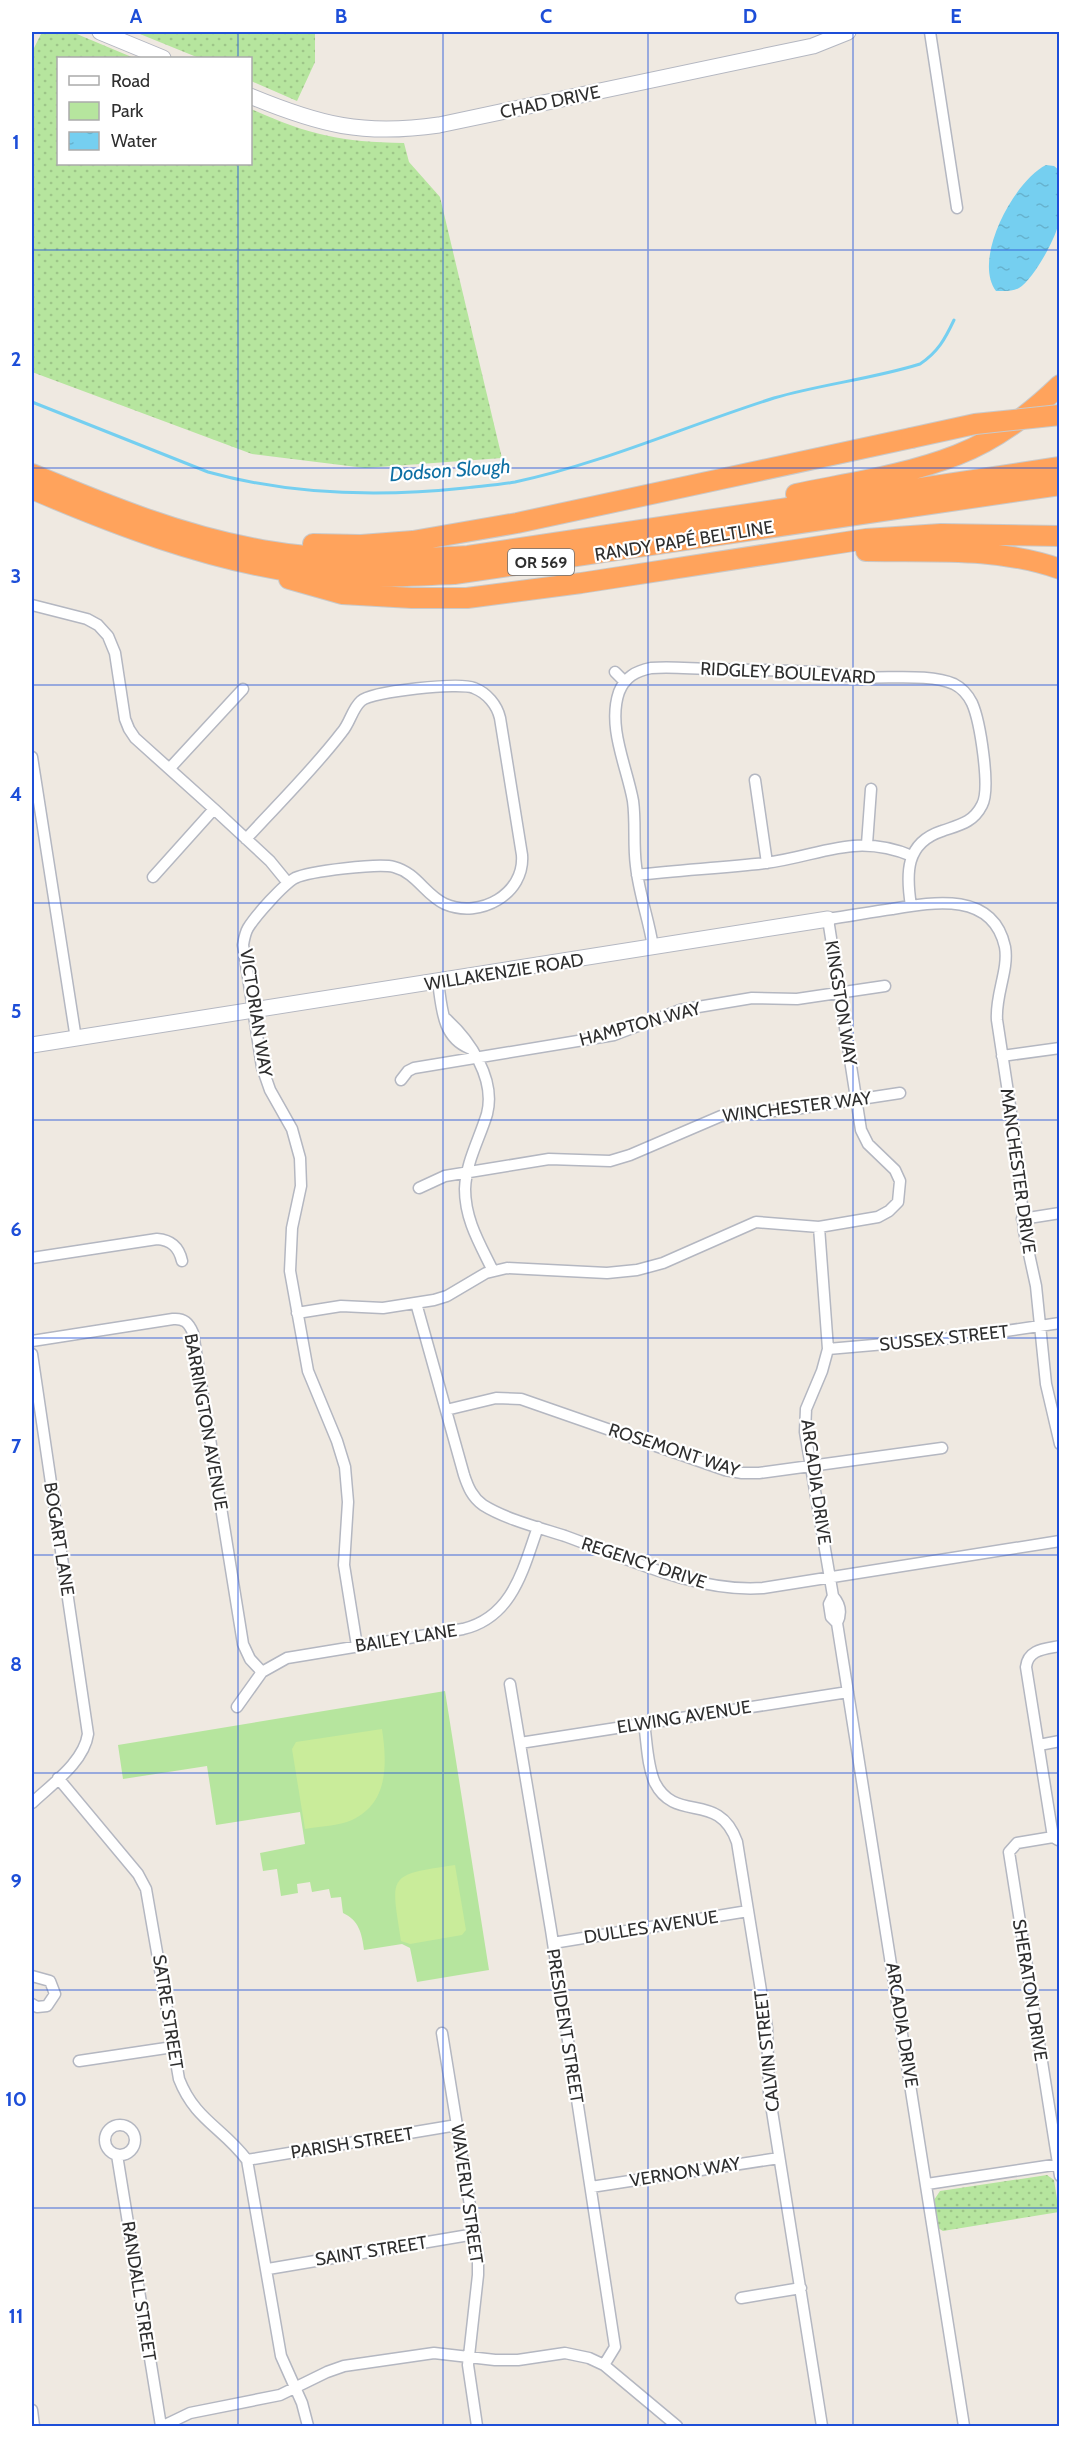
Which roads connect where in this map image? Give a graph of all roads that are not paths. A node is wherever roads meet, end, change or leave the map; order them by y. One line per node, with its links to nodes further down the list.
1 (100, 32): 4 (street)
2 (848, 32): 5 (street, CHAD DRIVE)
3 (930, 32): 6 (street)
4 (161, 57)
5 (252, 97)
6 (957, 208)
7 (1059, 385): 13 (highway)
8 (1059, 415): 10 (highway, bridge)
9 (1059, 467): 13 (highway, RANDY PAPÉ BELTLINE / OR 569)
10 (32, 473): 13 (highway, RANDY PAPÉ BELTLINE / OR 569)
11 (1059, 485): 16 (highway, RANDY PAPÉ BELTLINE / OR 569)
12 (32, 489): 16 (highway, RANDY PAPÉ BELTLINE / OR 569)
13 (742, 514)
14 (1059, 536): 15 (highway)
15 (804, 549): 16 (highway); 17 (highway)
16 (262, 566)
17 (1059, 569)
18 (32, 605): 23 (street)
19 (615, 672): 20 (street)
20 (625, 682): 30 (street, RIDGLEY BOULEVARD); 32 (street)
21 (243, 689): 23 (street)
22 (32, 757): 27 (street)
23 (170, 768): 26 (street)
24 (755, 780): 31 (street)
25 (871, 789): 29 (street)
26 (214, 808): 28 (street); 33 (street)
27 (37, 822): 43 (street)
28 (246, 839): 34 (street); 34 (street, VICTORIAN WAY)
29 (867, 844): 30 (street); 31 (street)
30 (912, 856): 35 (street)
31 (767, 863): 32 (street)
32 (637, 875): 38 (street)
33 (153, 877)
34 (288, 884): 42 (street, VICTORIAN WAY)
35 (911, 906): 36 (street, WILLAKENZIE ROAD); 37 (street, WILLAKENZIE ROAD)
36 (975, 908): 46 (street, MANCHESTER DRIVE)
37 (828, 920): 38 (street, WILLAKENZIE ROAD); 41 (street, KINGSTON WAY)
38 (653, 947): 39 (street, WILLAKENZIE ROAD)
39 (438, 982): 42 (street, WILLAKENZIE ROAD); 47 (street)
40 (885, 986): 41 (street, HAMPTON WAY)
41 (839, 992): 47 (street, HAMPTON WAY); 50 (street, KINGSTON WAY)
42 (252, 1012): 43 (street, WILLAKENZIE ROAD); 60 (street, VICTORIAN WAY)
43 (76, 1039): 44 (street, WILLAKENZIE ROAD)
44 (32, 1045)
45 (1059, 1048): 46 (street)
46 (1002, 1056): 54 (street, MANCHESTER DRIVE)
47 (477, 1058): 48 (street, HAMPTON WAY); 51 (street)
48 (401, 1080)
49 (900, 1093): 50 (street, WINCHESTER WAY)
50 (856, 1100): 51 (street, WINCHESTER WAY); 55 (street, KINGSTON WAY)
51 (466, 1172): 52 (street, WINCHESTER WAY); 58 (street)
52 (419, 1188)
53 (1059, 1214): 54 (street)
54 (1022, 1219): 62 (street, MANCHESTER DRIVE)
55 (819, 1227): 58 (street, KINGSTON WAY); 64 (street, ARCADIA DRIVE)
56 (32, 1258): 57 (street)
57 (182, 1261)
58 (493, 1271): 59 (street)
59 (416, 1302): 60 (street); 66 (street, REGENCY DRIVE)
60 (297, 1313): 73 (street, VICTORIAN WAY)
61 (1059, 1323): 62 (street, SUSSEX STREET)
62 (1041, 1326): 64 (street, SUSSEX STREET); 67 (street, MANCHESTER DRIVE)
63 (32, 1341): 75 (street, BARRINGTON AVENUE)
64 (828, 1349): 69 (street, ARCADIA DRIVE)
65 (32, 1354): 83 (street, BOGART LANE)
66 (446, 1410): 69 (street, ROSEMONT WAY); 70 (street, REGENCY DRIVE)
67 (1059, 1437)
68 (942, 1448): 69 (street, ROSEMONT WAY)
69 (811, 1467): 72 (street, ARCADIA DRIVE)
70 (538, 1527): 72 (street, REGENCY DRIVE); 73 (street, BAILEY LANE)
71 (1059, 1541): 72 (street, REGENCY DRIVE)
72 (830, 1578): 77 (street, ARCADIA DRIVE)
73 (357, 1646): 75 (street, BAILEY LANE)
74 (1059, 1646): 82 (street)
75 (262, 1672): 78 (street, BAILEY LANE)
76 (510, 1684): 81 (street, PRESIDENT STREET)
77 (848, 1692): 79 (street, ELWING AVENUE); 99 (street, ARCADIA DRIVE)
78 (237, 1707)
79 (644, 1723): 81 (street, ELWING AVENUE); 86 (street, CALVIN STREET)
80 (1059, 1741): 82 (street)
81 (520, 1743): 87 (street, PRESIDENT STREET)
82 (1039, 1744): 85 (street)
83 (58, 1778): 84 (street); 91 (street, SATRE STREET)
84 (32, 1803)
85 (1056, 1839): 97 (street, SHERATON DRIVE)
86 (748, 1911): 87 (street, DULLES AVENUE); 95 (street, CALVIN STREET)
87 (553, 1942): 100 (street, PRESIDENT STREET)
88 (32, 1976): 89 (street)
89 (32, 2004)
90 (442, 2033): 93 (street, WAVERLY STREET)
91 (173, 2047): 92 (street); 96 (street, SATRE STREET)
92 (79, 2061)
93 (457, 2126): 96 (street, PARISH STREET); 101 (street, WAVERLY STREET)
94 (117, 2155): 110 (street, RANDALL STREET)
95 (779, 2158): 100 (street, VERNON WAY); 103 (street, CALVIN STREET)
96 (247, 2160): 102 (street, SATRE STREET)
97 (1059, 2164): 98 (street, SHERATON DRIVE); 99 (street)
98 (1059, 2176)
99 (927, 2184): 115 (street, ARCADIA DRIVE)
100 (591, 2187): 106 (street, PRESIDENT STREET)
101 (475, 2234): 102 (street, SAINT STREET); 105 (street, WAVERLY STREET)
102 (268, 2269): 107 (street, SATRE STREET)
103 (801, 2288): 104 (street); 114 (street, CALVIN STREET)
104 (741, 2298)
105 (468, 2356): 106 (street); 107 (street); 112 (street, WAVERLY STREET)
106 (604, 2365): 113 (street)
107 (294, 2389): 110 (street); 111 (street, SATRE STREET)
108 (32, 2410): 109 (street)
109 (34, 2427)
110 (162, 2427)
111 (308, 2427)
112 (477, 2427)
113 (677, 2427)
114 (822, 2427)
115 (964, 2427)

